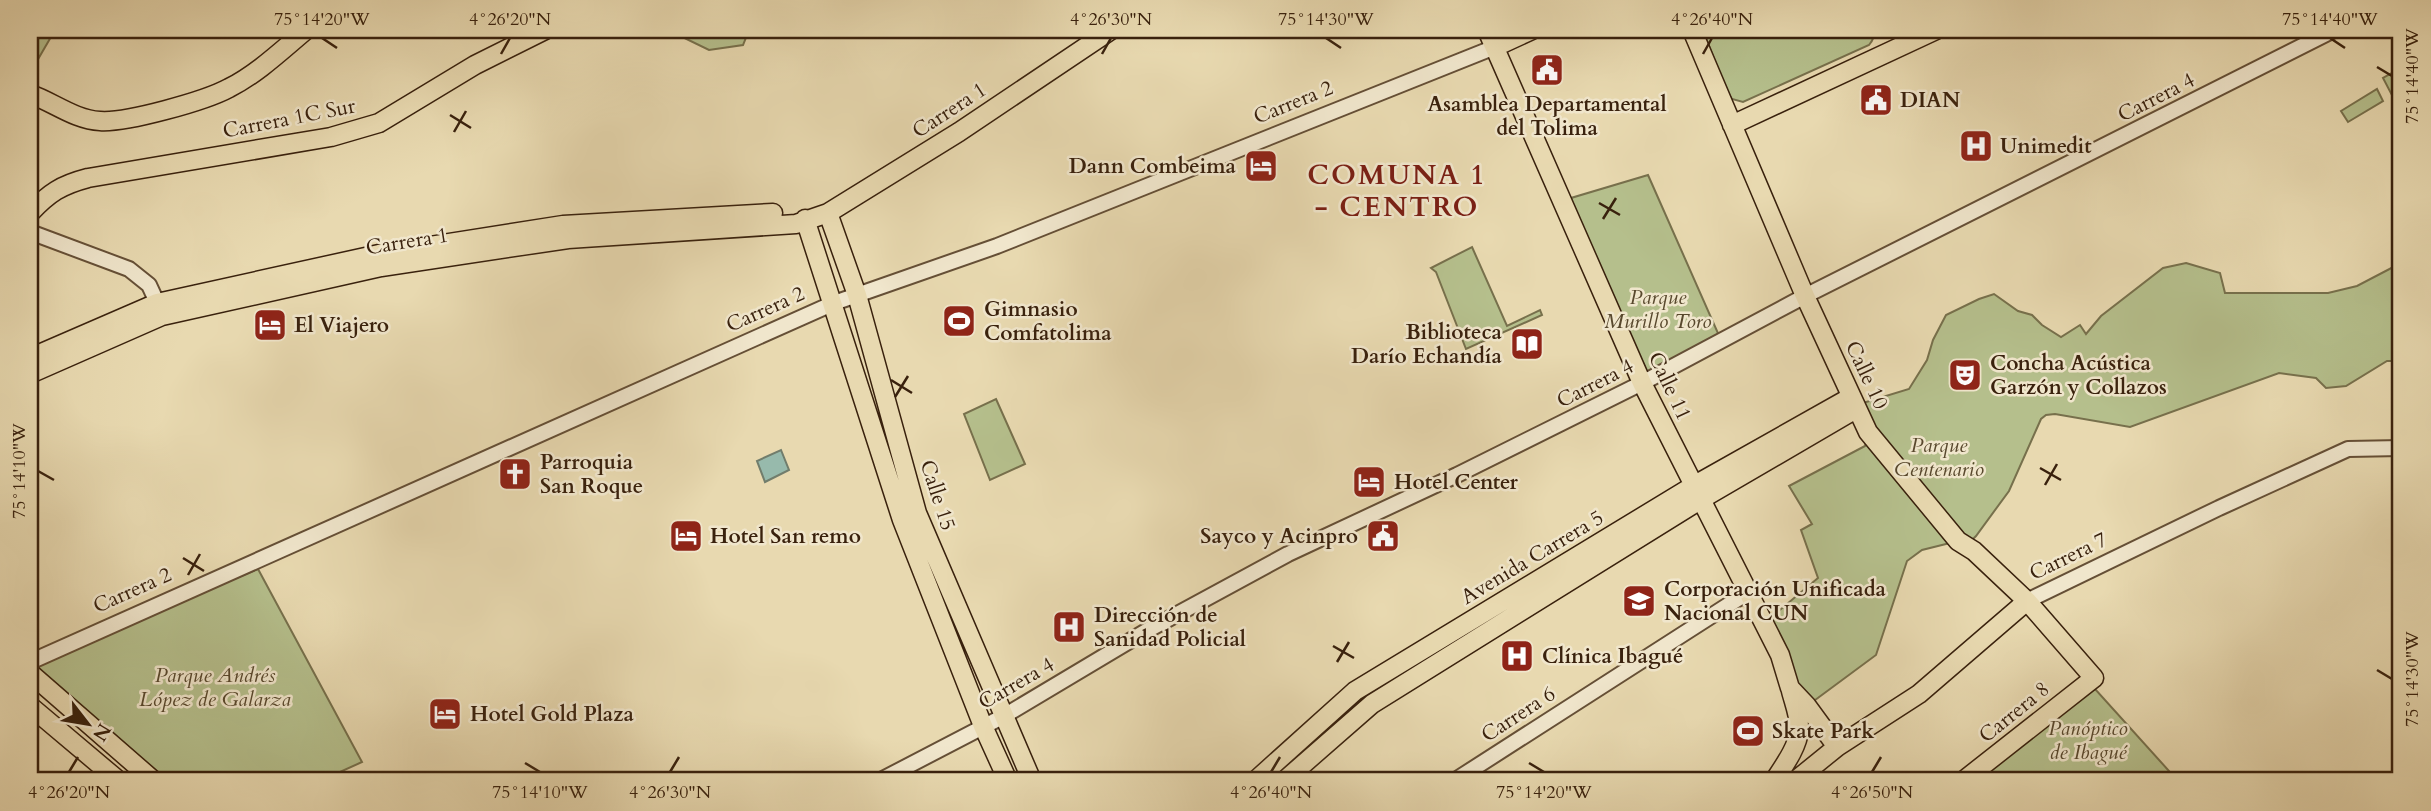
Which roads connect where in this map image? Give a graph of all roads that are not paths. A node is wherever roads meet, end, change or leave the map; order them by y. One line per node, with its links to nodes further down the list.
1 (306, 30): 10 (main road)
2 (545, 30): 12 (main road, Carrera 1C Sur)
3 (1111, 30): 13 (main road, Carrera 1)
4 (1487, 30): 9 (main road, Calle 11)
5 (1532, 30): 9 (main road, Carrera 2)
6 (1692, 30): 11 (main road, Calle 10)
7 (1936, 30): 11 (main road)
8 (2334, 30): 17 (street, Carrera 4)
9 (1495, 47): 16 (street, Carrera 2); 22 (main road, Calle 11)
10 (30, 94)
11 (1732, 125): 17 (main road, Calle 10)
12 (30, 213)
13 (828, 213): 14 (main road, Carrera 1); 16 (main road, Calle 15)
14 (806, 219): 18 (main road, Calle 15); 19 (main road, Carrera 1)
15 (32, 232): 19 (street)
16 (857, 295): 18 (street, Carrera 2); 34 (main road, Calle 15)
17 (1805, 296): 22 (street, Carrera 4); 23 (main road, Calle 10)
18 (834, 303): 28 (street, Carrera 2); 36 (main road, Calle 15)
19 (160, 309): 20 (main road, Carrera 1); 21 (main road, Carrera 1)
20 (30, 358)
21 (30, 374)
22 (1642, 383): 25 (main road, Calle 11); 34 (street, Carrera 4)
23 (1854, 403): 25 (main road, Avenida Carrera 5); 27 (main road, Calle 10)
24 (2401, 448): 27 (street, Carrera 7)
25 (1697, 493): 26 (main road, Calle 11); 43 (main road, Avenida Carrera 5); 44 (main road, Avenida Carrera 5)
26 (1747, 593): 31 (main road, Calle 11); 45 (street, Carrera 6)
27 (2027, 601): 30 (main road, Calle 10); 37 (main road, Carrera 7)
28 (30, 662)
29 (30, 673): 32 (main road)
30 (2094, 678): 48 (main road, Carrera 8)
31 (1790, 688): 37 (main road, Calle 11); 46 (main road)
32 (65, 703): 35 (main road); 39 (main road)
33 (30, 706): 35 (main road)
34 (1004, 716): 36 (street, Carrera 4); 42 (main road, Calle 15)
35 (51, 723): 38 (main road)
36 (983, 726): 40 (street, Carrera 4); 41 (main road, Calle 15)
37 (1838, 747): 47 (main road, Carrera 7)
38 (119, 781)
39 (154, 781)
40 (879, 781)
41 (1008, 781)
42 (1032, 781)
43 (1255, 781)
44 (1284, 781)
45 (1454, 781)
46 (1774, 781)
47 (1795, 781)
48 (1963, 781)

